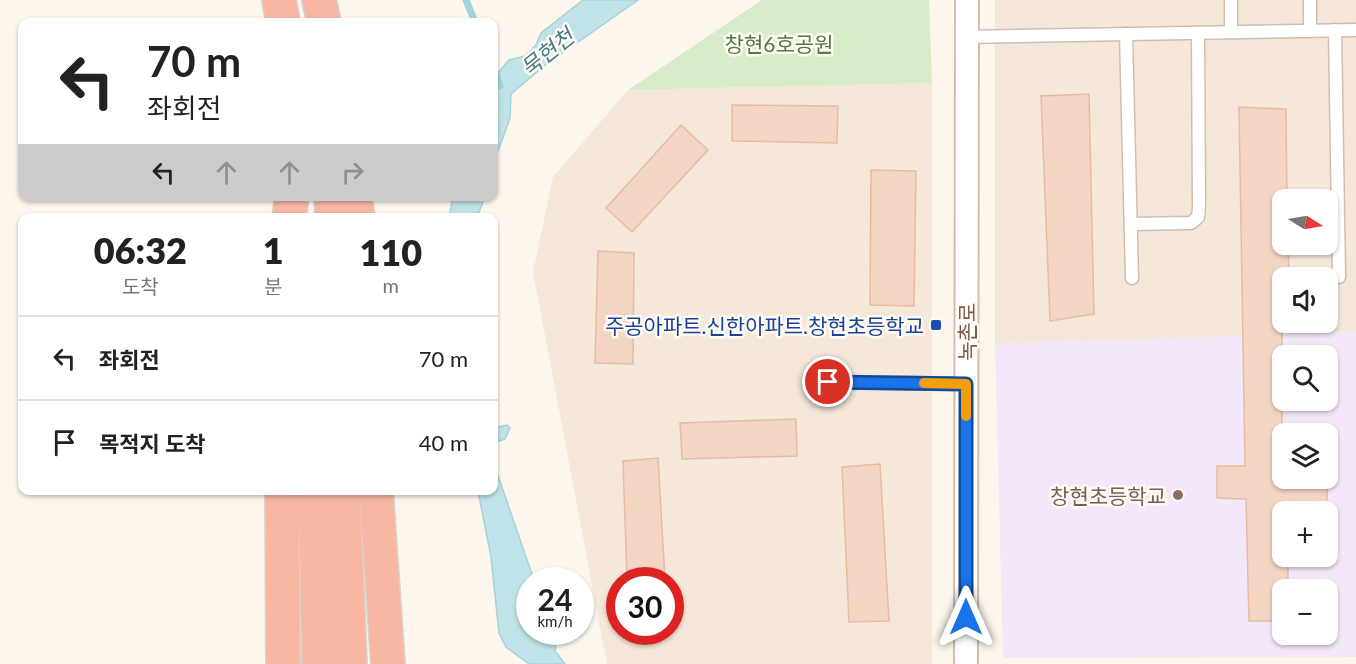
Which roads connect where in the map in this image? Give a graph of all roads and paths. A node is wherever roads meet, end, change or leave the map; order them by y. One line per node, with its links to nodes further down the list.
1 (279, 0): 7 (highway)
2 (310, 0): 8 (highway)
3 (319, 0): 9 (highway)
4 (967, 0): 16 (street, 녹촌로)
5 (1231, 0): 13 (lane)
6 (1310, 0): 12 (lane)
7 (282, 18)
8 (312, 18)
9 (323, 18)
10 (1335, 30): 11 (lane); 12 (lane); 18 (lane)
11 (1356, 30)
12 (1310, 31): 13 (lane)
13 (1231, 32): 14 (lane)
14 (1198, 33): 15 (lane); 17 (lane)
15 (1126, 34): 16 (lane); 17 (lane)
16 (966, 37): 21 (street, 녹촌로)
17 (1131, 224): 19 (lane)
18 (1339, 277)
19 (1132, 278)
20 (828, 382): 21 (lane)
21 (966, 384): 30 (street, 녹촌로)
22 (282, 495): 26 (highway)
23 (315, 495): 28 (highway)
24 (343, 495): 29 (highway)
25 (376, 495): 27 (highway)
26 (279, 658)
27 (390, 661)
28 (319, 664)
29 (350, 664)
30 (966, 664)

